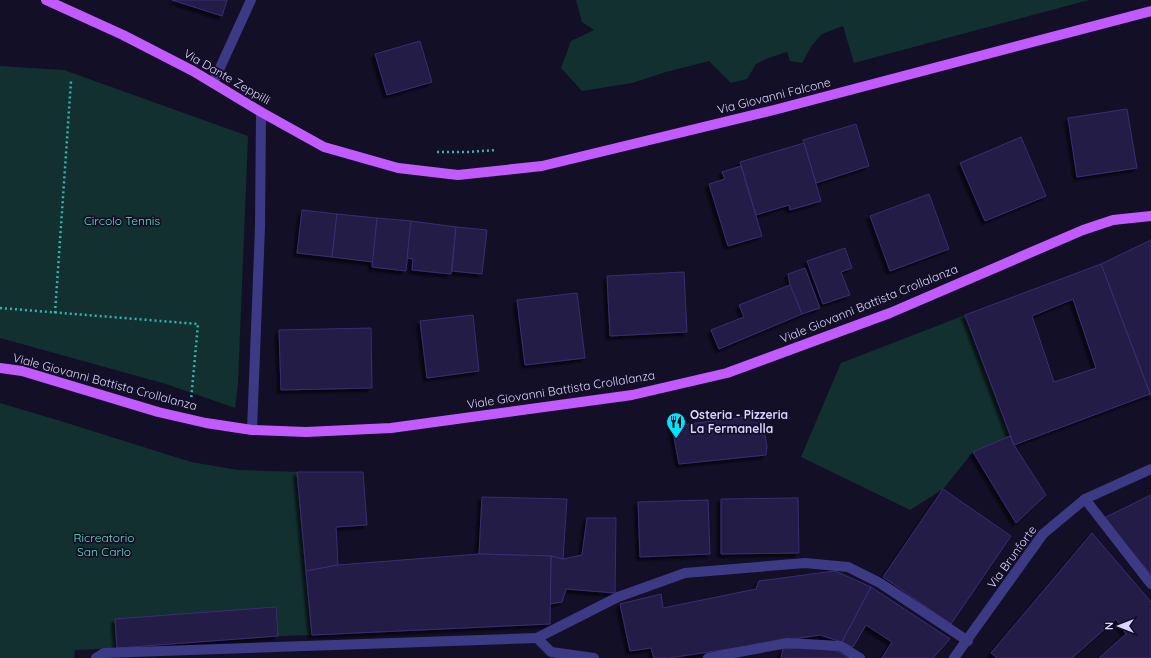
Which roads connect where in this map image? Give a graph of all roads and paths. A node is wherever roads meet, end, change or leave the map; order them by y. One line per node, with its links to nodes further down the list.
1 (46, 0): 5 (main road, Via Dante Zeppilli)
2 (251, 0): 5 (street)
3 (1151, 11): 9 (main road, Via Giovanni Falcone)
4 (71, 81): 12 (path)
5 (213, 83): 6 (main road, Via Dante Zeppilli)
6 (261, 112): 9 (main road, Via Dante Zeppilli); 15 (street)
7 (497, 150): 8 (path)
8 (432, 152)
9 (398, 168)
10 (1151, 216): 15 (main road, Viale Giovanni Battista Crollalanza)
11 (0, 308): 12 (path)
12 (54, 313): 14 (path)
13 (0, 368): 14 (main road, Viale Giovanni Battista Crollalanza)
14 (189, 419): 15 (main road, Viale Giovanni Battista Crollalanza)
15 (252, 430)
16 (1151, 468): 17 (street, Via Brunforte)
17 (1085, 499): 18 (street); 20 (street, Via Brunforte)
18 (1151, 584)
19 (537, 638): 20 (street); 21 (street); 22 (street)
20 (968, 640): 25 (street, Via Brunforte)
21 (96, 658)
22 (594, 658)
23 (708, 658): 24 (street)
24 (860, 658)
25 (954, 658)

